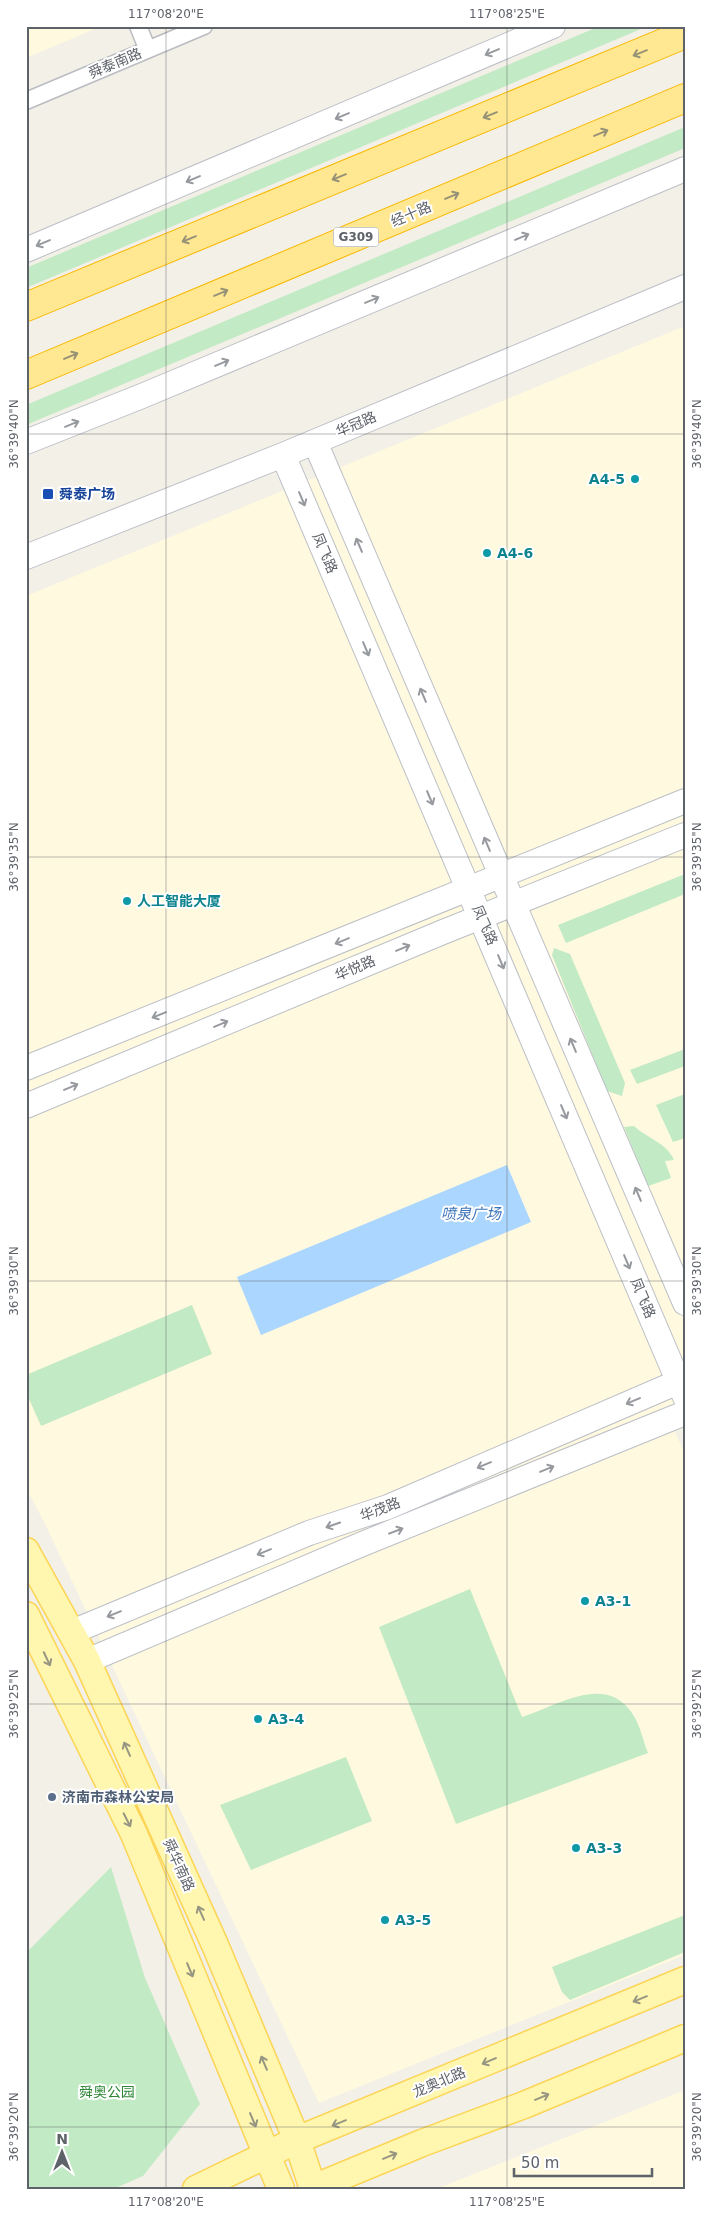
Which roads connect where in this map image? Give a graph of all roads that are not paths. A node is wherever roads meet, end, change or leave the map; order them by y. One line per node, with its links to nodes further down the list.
1 (138, 26): 5 (street)
2 (204, 26): 5 (street, 舜泰南路)
3 (553, 26): 9 (street, one-way to 9)
4 (685, 34): 11 (highway, one-way to 11)
5 (147, 48): 7 (street, 舜泰南路)
6 (685, 98): 12 (highway, 经十路 / G309, one-way to 6)
7 (26, 101)
8 (685, 169): 13 (street, one-way to 8)
9 (26, 250)
10 (685, 287): 14 (street, 华冠路)
11 (26, 307)
12 (26, 375)
13 (26, 442)
14 (315, 442): 15 (street, 华冠路); 19 (street, one-way to 14)
15 (283, 455): 16 (street, 华冠路); 20 (street, 凤飞路, one-way to 20)
16 (26, 557)
17 (685, 802): 19 (street)
18 (685, 835): 21 (street, 华悦路)
19 (501, 877): 20 (street); 21 (street)
20 (468, 889): 22 (street, 凤飞路); 23 (street, one-way to 23)
21 (513, 905): 22 (street, 华悦路); 25 (street, one-way to 21)
22 (482, 918): 24 (street, 华悦路, one-way to 22); 26 (street, 凤飞路, one-way to 26)
23 (26, 1068)
24 (26, 1106)
25 (685, 1303)
26 (682, 1386): 30 (street, 华茂路, one-way to 30)
27 (685, 1413): 31 (street, 华茂路, one-way to 27)
28 (26, 1551): 30 (main road, 舜华南路)
29 (26, 1615): 35 (main road, 舜华南路, one-way to 35)
30 (72, 1632): 31 (main road, 舜华南路)
31 (88, 1660): 34 (main road, 舜华南路, one-way to 31)
32 (685, 1980): 34 (main road, 龙奥北路, one-way to 34)
33 (685, 2038): 36 (main road, one-way to 33)
34 (297, 2140): 35 (main road, 龙奥北路); 36 (main road, 舜华南路)
35 (267, 2154): 37 (main road, 龙奥北路); 38 (main road, 舜华南路)
36 (312, 2188)
37 (196, 2189)
38 (281, 2189)

